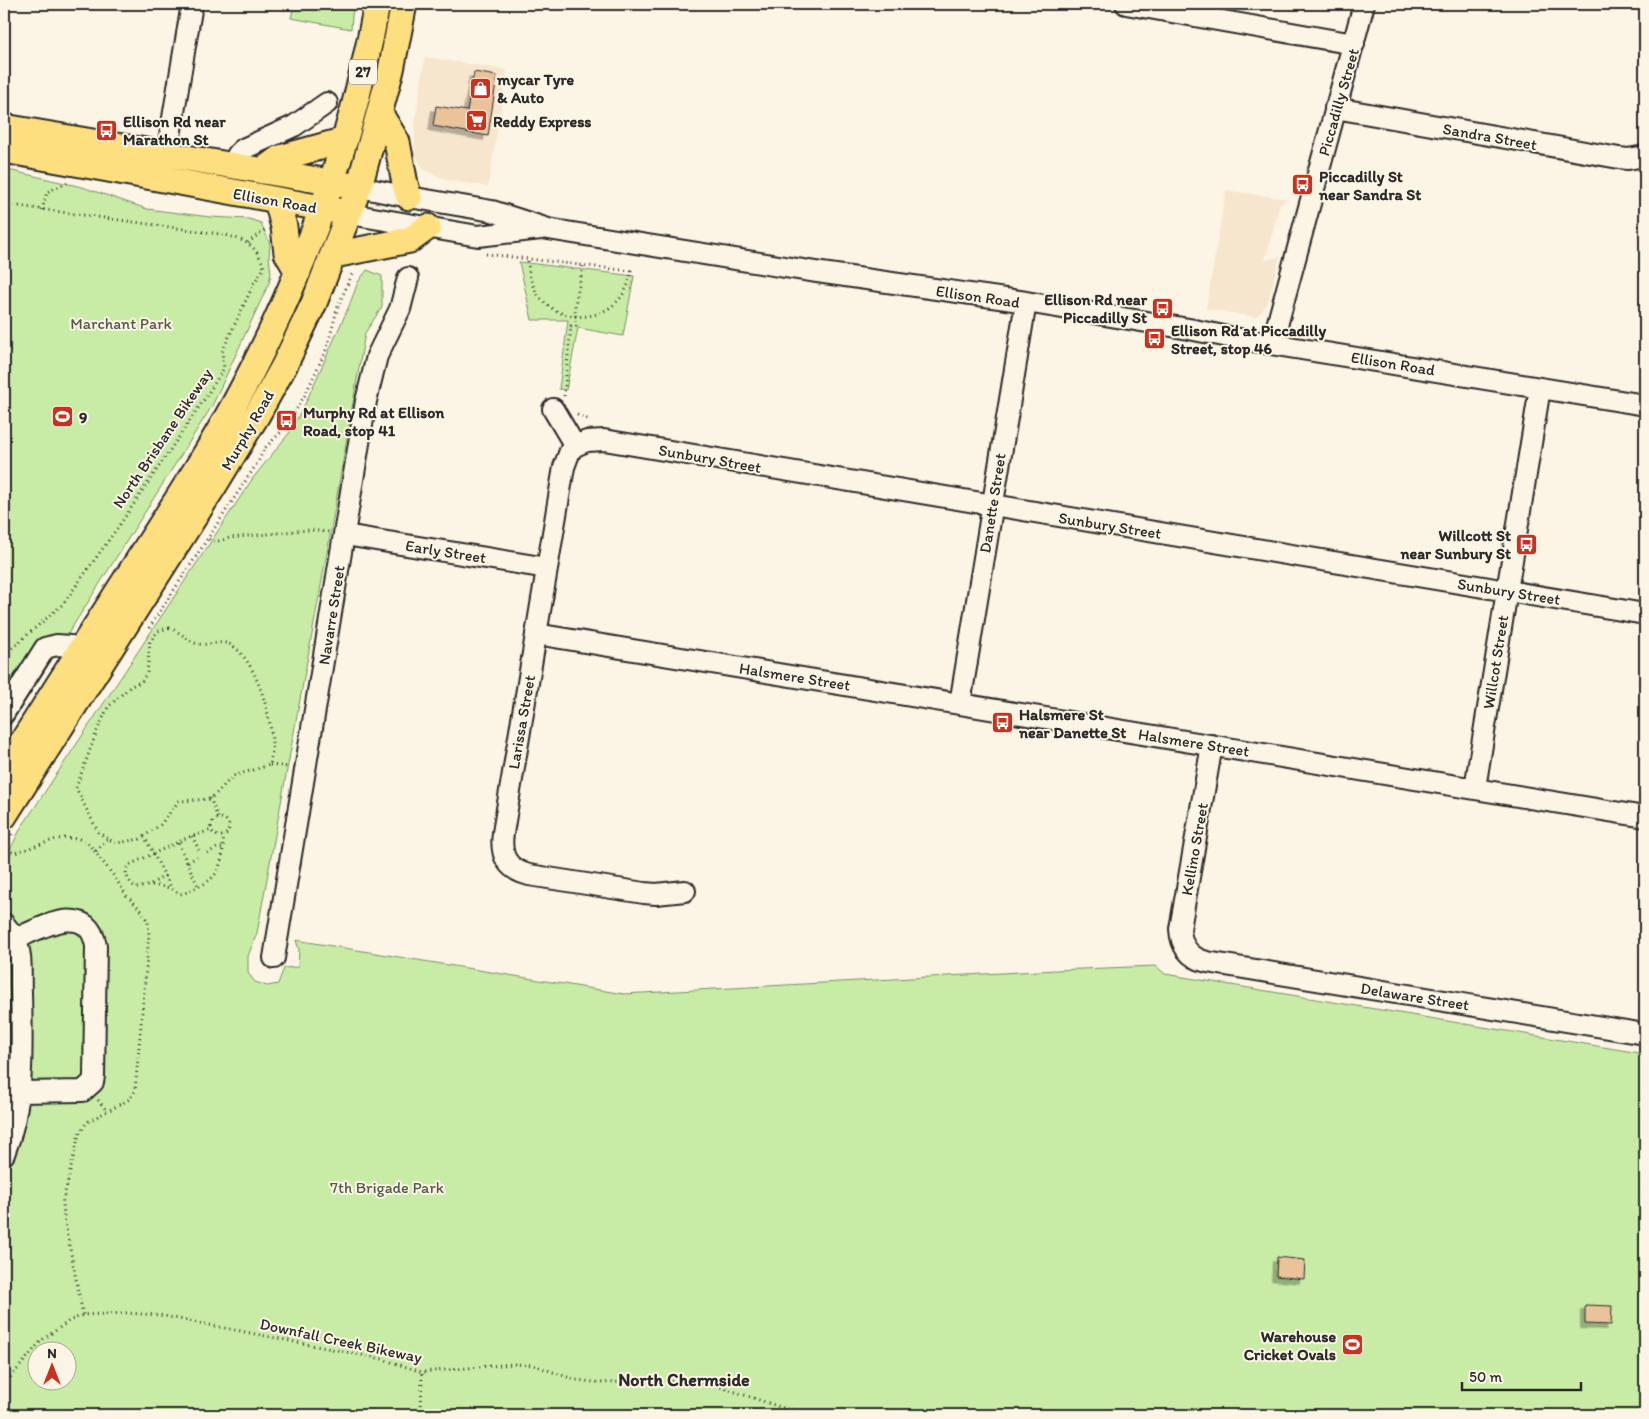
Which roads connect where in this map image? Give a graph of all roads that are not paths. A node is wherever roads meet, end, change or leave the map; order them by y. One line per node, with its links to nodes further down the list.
1 (192, 4): 13 (street)
2 (404, 4): 9 (main road, Murphy Road / 27)
3 (1126, 4): 6 (street)
4 (1364, 4): 6 (street, Piccadilly Street)
5 (367, 8): 11 (main road, Murphy Road / 27)
6 (1354, 44): 8 (street, Piccadilly Street)
7 (327, 103): 15 (street, Ellison Road)
8 (1336, 108): 14 (street, Sandra Street); 29 (street, Piccadilly Street)
9 (380, 114): 18 (main road, Murphy Road / 27); 19 (main road)
10 (4, 127): 13 (main road, Ellison Road)
11 (345, 140): 16 (main road); 17 (main road, Murphy Road / 27)
12 (4, 150): 20 (main road, Ellison Road)
13 (167, 154): 15 (main road, Ellison Road)
14 (1645, 156)
15 (232, 166): 16 (main road, Ellison Road)
16 (262, 171): 17 (main road, Ellison Road)
17 (331, 182): 18 (main road, Ellison Road); 21 (main road, Murphy Road / 27)
18 (360, 187): 19 (street, Ellison Road); 22 (main road, Murphy Road / 27)
19 (410, 197): 24 (street, Ellison Road)
20 (277, 200): 21 (main road, Ellison Road); 26 (main road)
21 (323, 208): 22 (main road, Ellison Road); 26 (main road, Murphy Road)
22 (350, 214): 23 (street, Ellison Road); 25 (main road, Murphy Road)
23 (428, 228): 24 (street, Ellison Road); 25 (main road)
24 (548, 229): 28 (street, Ellison Road)
25 (334, 255): 46 (main road, Murphy Road)
26 (298, 272): 40 (main road, Murphy Road)
27 (408, 278): 35 (street, Navarre Street)
28 (1026, 302): 29 (street, Ellison Road); 34 (street, Danette Street)
29 (1272, 344): 30 (street, Ellison Road)
30 (1540, 388): 32 (street, Ellison Road); 37 (street, Willcot Street)
31 (563, 405): 33 (street)
32 (1645, 405)
33 (575, 446): 34 (street, Sunbury Street); 36 (street, Larissa Street)
34 (992, 506): 37 (street, Sunbury Street); 41 (street, Danette Street)
35 (345, 535): 36 (street, Early Street); 51 (street, Navarre Street)
36 (547, 568): 39 (street, Larissa Street)
37 (1507, 591): 38 (street, Sunbury Street); 45 (street, Willcot Street)
38 (1645, 614)
39 (536, 634): 41 (street, Halsmere Street); 48 (street, Larissa Street)
40 (83, 647): 42 (street); 44 (main road, Murphy Road)
41 (960, 704): 43 (street, Halsmere Street)
42 (4, 713)
43 (1212, 745): 45 (street, Halsmere Street); 50 (street, Kellino Street)
44 (4, 772)
45 (1474, 788): 47 (street, Halsmere Street)
46 (4, 816)
47 (1645, 816)
48 (685, 891)
49 (10, 931): 53 (street); 53 (street)
50 (1187, 951): 52 (street, Delaware Street)
51 (274, 958)
52 (1645, 1034)
53 (19, 1092): 54 (street)
54 (4, 1154)

